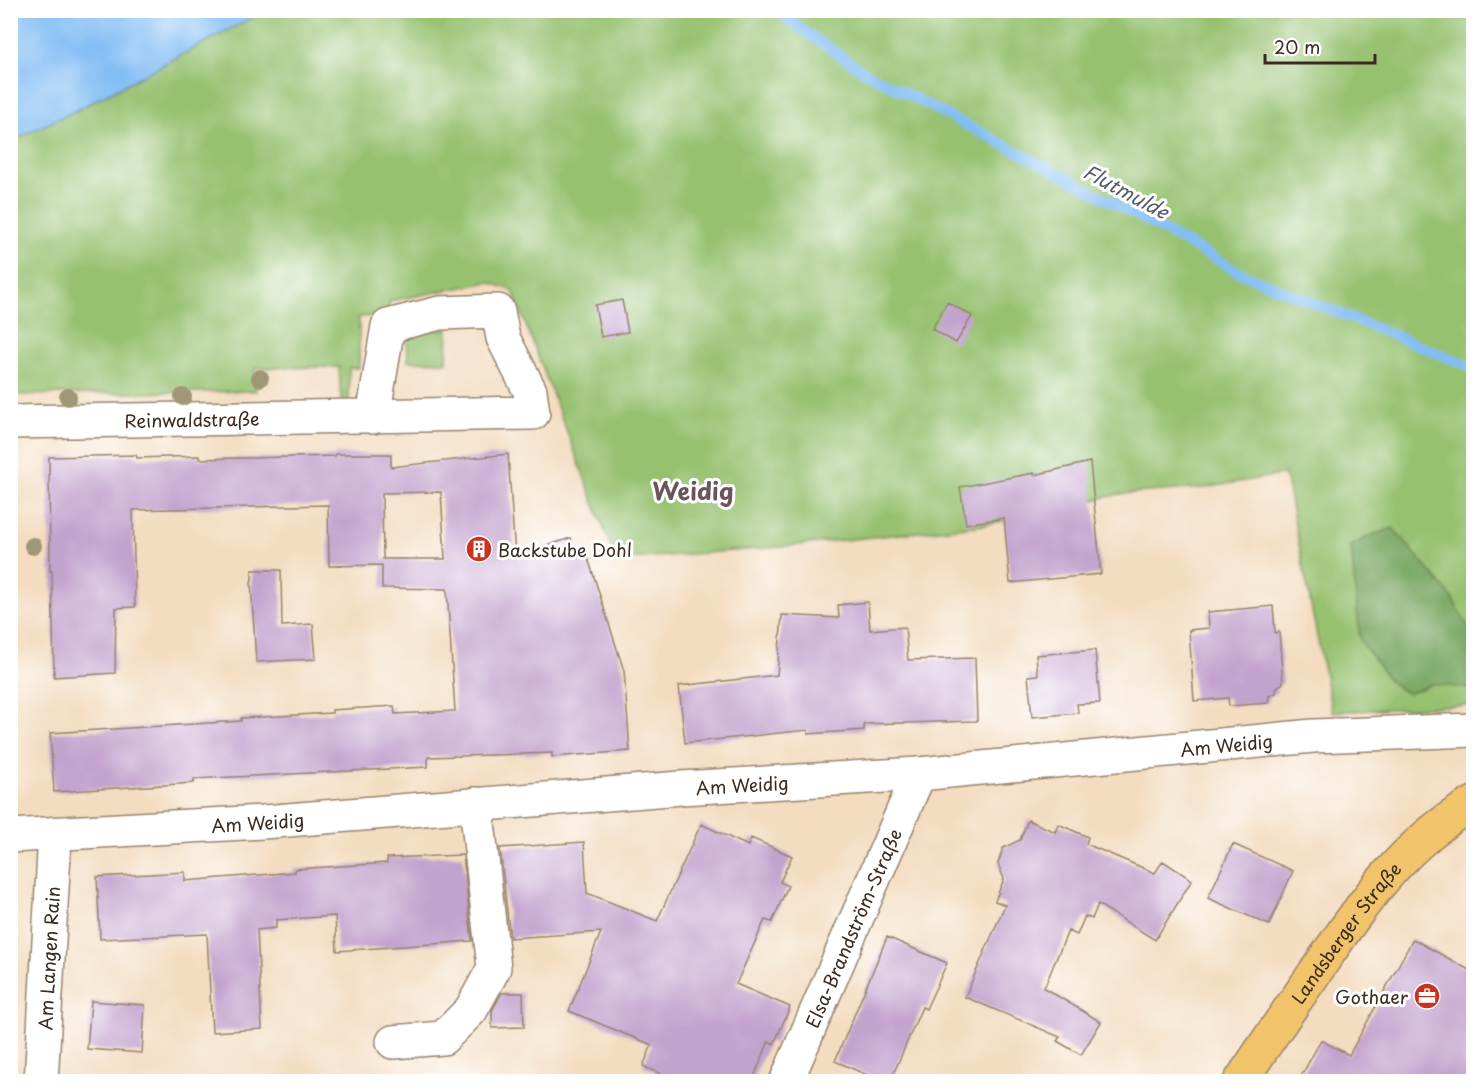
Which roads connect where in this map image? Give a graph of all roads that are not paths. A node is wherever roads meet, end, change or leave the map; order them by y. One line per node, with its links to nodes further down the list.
1 (374, 417): 1 (street, Reinwaldstraße); 2 (street, Reinwaldstraße)
2 (10, 422)
3 (1473, 730): 4 (street, Am Weidig)
4 (919, 774): 6 (street, Am Weidig); 12 (street, Elsa-Brandström-Straße)
5 (1473, 803): 13 (main road, Landsberger Straße)
6 (476, 804): 8 (street, Am Weidig); 10 (street)
7 (10, 826): 9 (street)
8 (55, 835): 9 (street, Am Weidig); 11 (street, Am Langen Rain)
9 (11, 836)
10 (393, 1042)
11 (41, 1082)
12 (786, 1082)
13 (1240, 1082)

